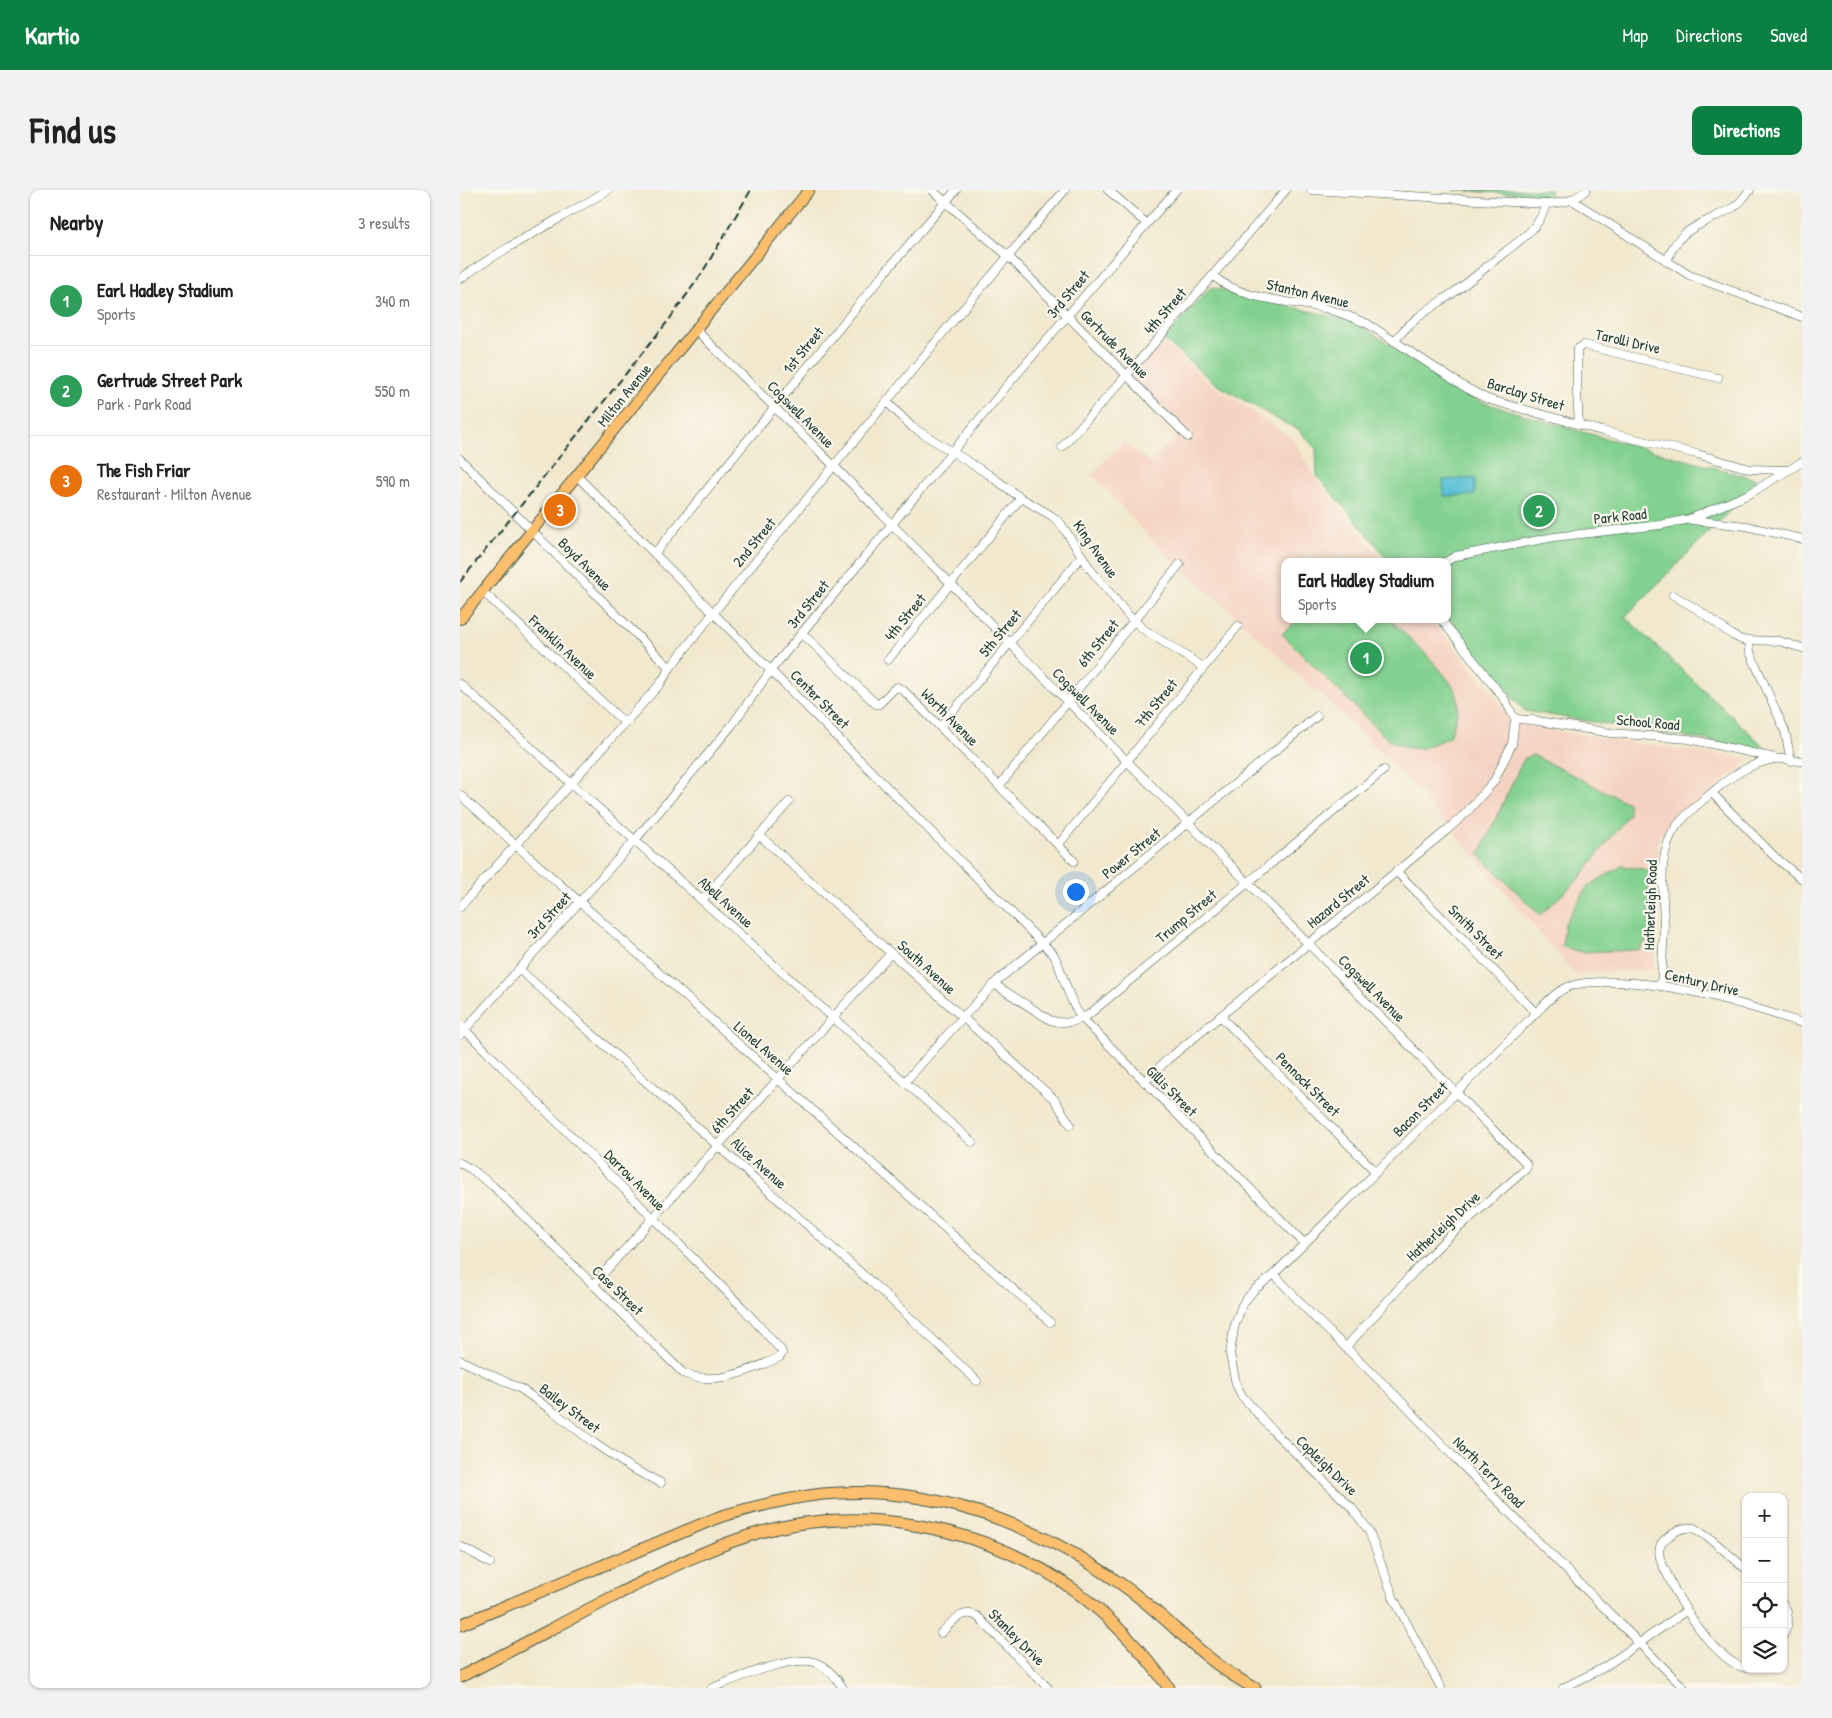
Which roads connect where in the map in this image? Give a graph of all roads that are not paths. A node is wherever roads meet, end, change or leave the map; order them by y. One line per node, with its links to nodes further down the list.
1 (608, 190): 19 (street)
2 (809, 190): 22 (main road, Milton Avenue)
3 (932, 190): 13 (street, Gertrude Avenue)
4 (956, 190): 13 (street, 1st Street)
5 (1065, 190): 16 (street, 2nd Street)
6 (1108, 190): 15 (street)
7 (1176, 190): 15 (street, 3rd Street)
8 (1286, 190): 18 (street, 4th Street)
9 (1311, 190): 14 (street)
10 (1586, 190): 12 (street)
11 (1750, 190): 17 (street)
12 (1572, 200): 14 (street); 17 (street)
13 (945, 202): 16 (street, Gertrude Avenue); 27 (street, 1st Street)
14 (1546, 204): 23 (street)
15 (1146, 223): 20 (street, 3rd Street)
16 (1008, 257): 20 (street, Gertrude Avenue); 26 (street, 2nd Street)
17 (1667, 262): 21 (street)
18 (1213, 276): 23 (street, Stanton Avenue); 24 (street, 4th Street)
19 (460, 279)
20 (1068, 316): 24 (street, Gertrude Avenue); 31 (street, 3rd Street)
21 (1802, 317)
22 (696, 330): 27 (street, Cogswell Avenue); 36 (main road, Milton Avenue)
23 (1395, 341): 28 (street, Barclay Street)
24 (1127, 376): 29 (street, Gertrude Avenue); 30 (street, 4th Street)
25 (1718, 378): 28 (street, Tarolli Drive)
26 (887, 402): 31 (street, King Avenue); 34 (street, 2nd Street)
27 (775, 408): 34 (street, Cogswell Avenue); 42 (street, 1st Street)
28 (1579, 425): 35 (street, Barclay Street)
29 (1188, 437)
30 (1062, 447)
31 (953, 452): 37 (street, King Avenue); 39 (street, 3rd Street)
32 (460, 459): 40 (street, Boyd Avenue)
33 (1802, 462): 35 (street)
34 (834, 466): 39 (street, Cogswell Avenue); 49 (street, 2nd Street)
35 (1789, 470): 38 (street, Park Road)
36 (577, 476): 40 (main road, Milton Avenue); 42 (street, Center Street)
37 (1021, 498): 43 (street, King Avenue); 46 (street, 4th Street)
38 (1690, 519): 41 (street); 44 (street, Park Road)
39 (892, 525): 46 (street, Cogswell Avenue); 54 (street, 3rd Street)
40 (532, 530): 47 (main road, Milton Avenue); 60 (street, Boyd Avenue)
41 (1802, 539)
42 (655, 553): 49 (street, Center Street)
43 (1082, 556): 51 (street, King Avenue); 56 (street, 5th Street)
44 (1451, 559)
45 (1180, 564): 51 (street, 6th Street)
46 (950, 584): 56 (street, Cogswell Avenue); 58 (street, 4th Street)
47 (482, 591): 50 (main road, Milton Avenue); 66 (street, Franklin Avenue)
48 (1673, 595): 55 (street)
49 (714, 612): 60 (street, 2nd Street); 61 (street, Center Street)
50 (460, 619)
51 (1134, 621): 59 (street, King Avenue); 63 (street, 6th Street)
52 (1444, 623): 65 (street)
53 (1238, 626): 59 (street, 7th Street)
54 (802, 633): 61 (street, 3rd Street); 67 (street, Worth Avenue)
55 (1749, 640): 57 (street); 69 (street)
56 (1009, 644): 63 (street, Cogswell Avenue); 67 (street, 5th Street)
57 (1802, 648)
58 (888, 660)
59 (1203, 667): 70 (street, 7th Street)
60 (670, 668): 66 (street, 2nd Street)
61 (771, 670): 80 (street, 3rd Street); 90 (street, Center Street)
62 (460, 684): 73 (street, Abell Avenue)
63 (1068, 702): 70 (street, Cogswell Avenue); 74 (street, 6th Street)
64 (1317, 716): 78 (street, Power Street)
65 (1515, 719): 68 (street, School Road); 84 (street, Hazard Street)
66 (625, 723): 73 (street, 2nd Street)
67 (940, 727): 74 (street, Worth Avenue)
68 (1777, 759): 69 (street, Hatherleigh Road); 75 (street, Hatherleigh Road)
69 (1791, 760): 71 (street, Hatherleigh Road)
70 (1126, 761): 78 (street, Cogswell Avenue); 82 (street, 7th Street)
71 (1802, 761)
72 (1384, 770): 86 (street, Trump Street)
73 (571, 783): 80 (street, Abell Avenue); 81 (street, 2nd Street)
74 (999, 786): 82 (street, Worth Avenue)
75 (1712, 793): 85 (street); 96 (street, Hatherleigh Road)
76 (460, 795): 81 (street, Lionel Avenue)
77 (789, 802): 79 (street)
78 (1189, 824): 86 (street, Cogswell Avenue); 90 (street, Power Street)
79 (759, 835): 87 (street); 92 (street, South Avenue)
80 (635, 840): 87 (street, Abell Avenue); 88 (street, 3rd Street)
81 (516, 845): 88 (street, Lionel Avenue); 89 (street, 2nd Street)
82 (1058, 845): 83 (street, Worth Avenue)
83 (1074, 861)
84 (1396, 871): 91 (street, Hazard Street); 97 (street, Smith Street)
85 (1802, 879)
86 (1248, 883): 91 (street, Cogswell Avenue); 101 (street, Trump Street)
87 (703, 899): 100 (street, Abell Avenue)
88 (578, 902): 93 (street, 3rd Street); 104 (street, Lionel Avenue)
89 (460, 907)
90 (1043, 943): 95 (street, Power Street); 101 (street, Gillis Street)
91 (1308, 943): 98 (street, Hazard Street); 107 (street, Cogswell Avenue)
92 (891, 953): 99 (street, South Avenue); 100 (street, 6th Street)
93 (519, 968): 103 (street, 3rd Street); 111 (street, Alice Avenue)
94 (1594, 982): 96 (street, Century Drive); 97 (street, Bacon Street)
95 (994, 984): 99 (street, Power Street); 101 (street, Trump Street)
96 (1661, 986): 102 (street, Century Drive)
97 (1536, 1013): 107 (street, Bacon Street)
98 (1220, 1016): 106 (street, Hazard Street); 113 (street, Pennock Street)
99 (963, 1017): 105 (street, Power Street); 108 (street, South Avenue)
100 (834, 1018): 104 (street, 6th Street); 105 (street, Abell Avenue)
101 (1082, 1018): 106 (street, Gillis Street)
102 (1802, 1023)
103 (461, 1030): 114 (street, Darrow Avenue)
104 (778, 1079): 111 (street, 6th Street); 118 (street, Lionel Avenue)
105 (905, 1082): 110 (street, Abell Avenue)
106 (1144, 1082): 115 (street, Gillis Street)
107 (1456, 1092): 109 (street, Cogswell Avenue); 113 (street, Bacon Street)
108 (1070, 1124)
109 (1492, 1128): 119 (street, Hatherleigh Drive)
110 (972, 1142)
111 (718, 1146): 114 (street, 6th Street); 122 (street, Alice Avenue)
112 (460, 1163): 117 (street, Case Street)
113 (1376, 1172): 115 (street, Bacon Street)
114 (654, 1217): 117 (street, 6th Street); 120 (street, Darrow Avenue)
115 (1304, 1243): 116 (street, Bacon Street)
116 (1274, 1274): 119 (street, North Terry Road); 140 (street, Copleigh Drive)
117 (593, 1285): 120 (street, Case Street)
118 (1050, 1322)
119 (1346, 1347): 132 (street, North Terry Road)
120 (777, 1358)
121 (460, 1360): 123 (street, Bailey Street)
122 (977, 1381)
123 (661, 1483)
124 (460, 1546): 125 (street)
125 (490, 1562)
126 (1742, 1566): 127 (street)
127 (1686, 1611): 132 (street); 133 (street)
128 (1787, 1613): 130 (street)
129 (460, 1625): 139 (highway)
130 (1787, 1629)
131 (941, 1633): 137 (street, Stanley Drive)
132 (1639, 1643): 141 (street); 142 (street, North Terry Road)
133 (1742, 1666)
134 (460, 1678): 138 (highway)
135 (712, 1688): 136 (street)
136 (843, 1688)
137 (1048, 1688)
138 (1169, 1688)
139 (1256, 1688)
140 (1441, 1688)
141 (1563, 1688)
142 (1684, 1688)

